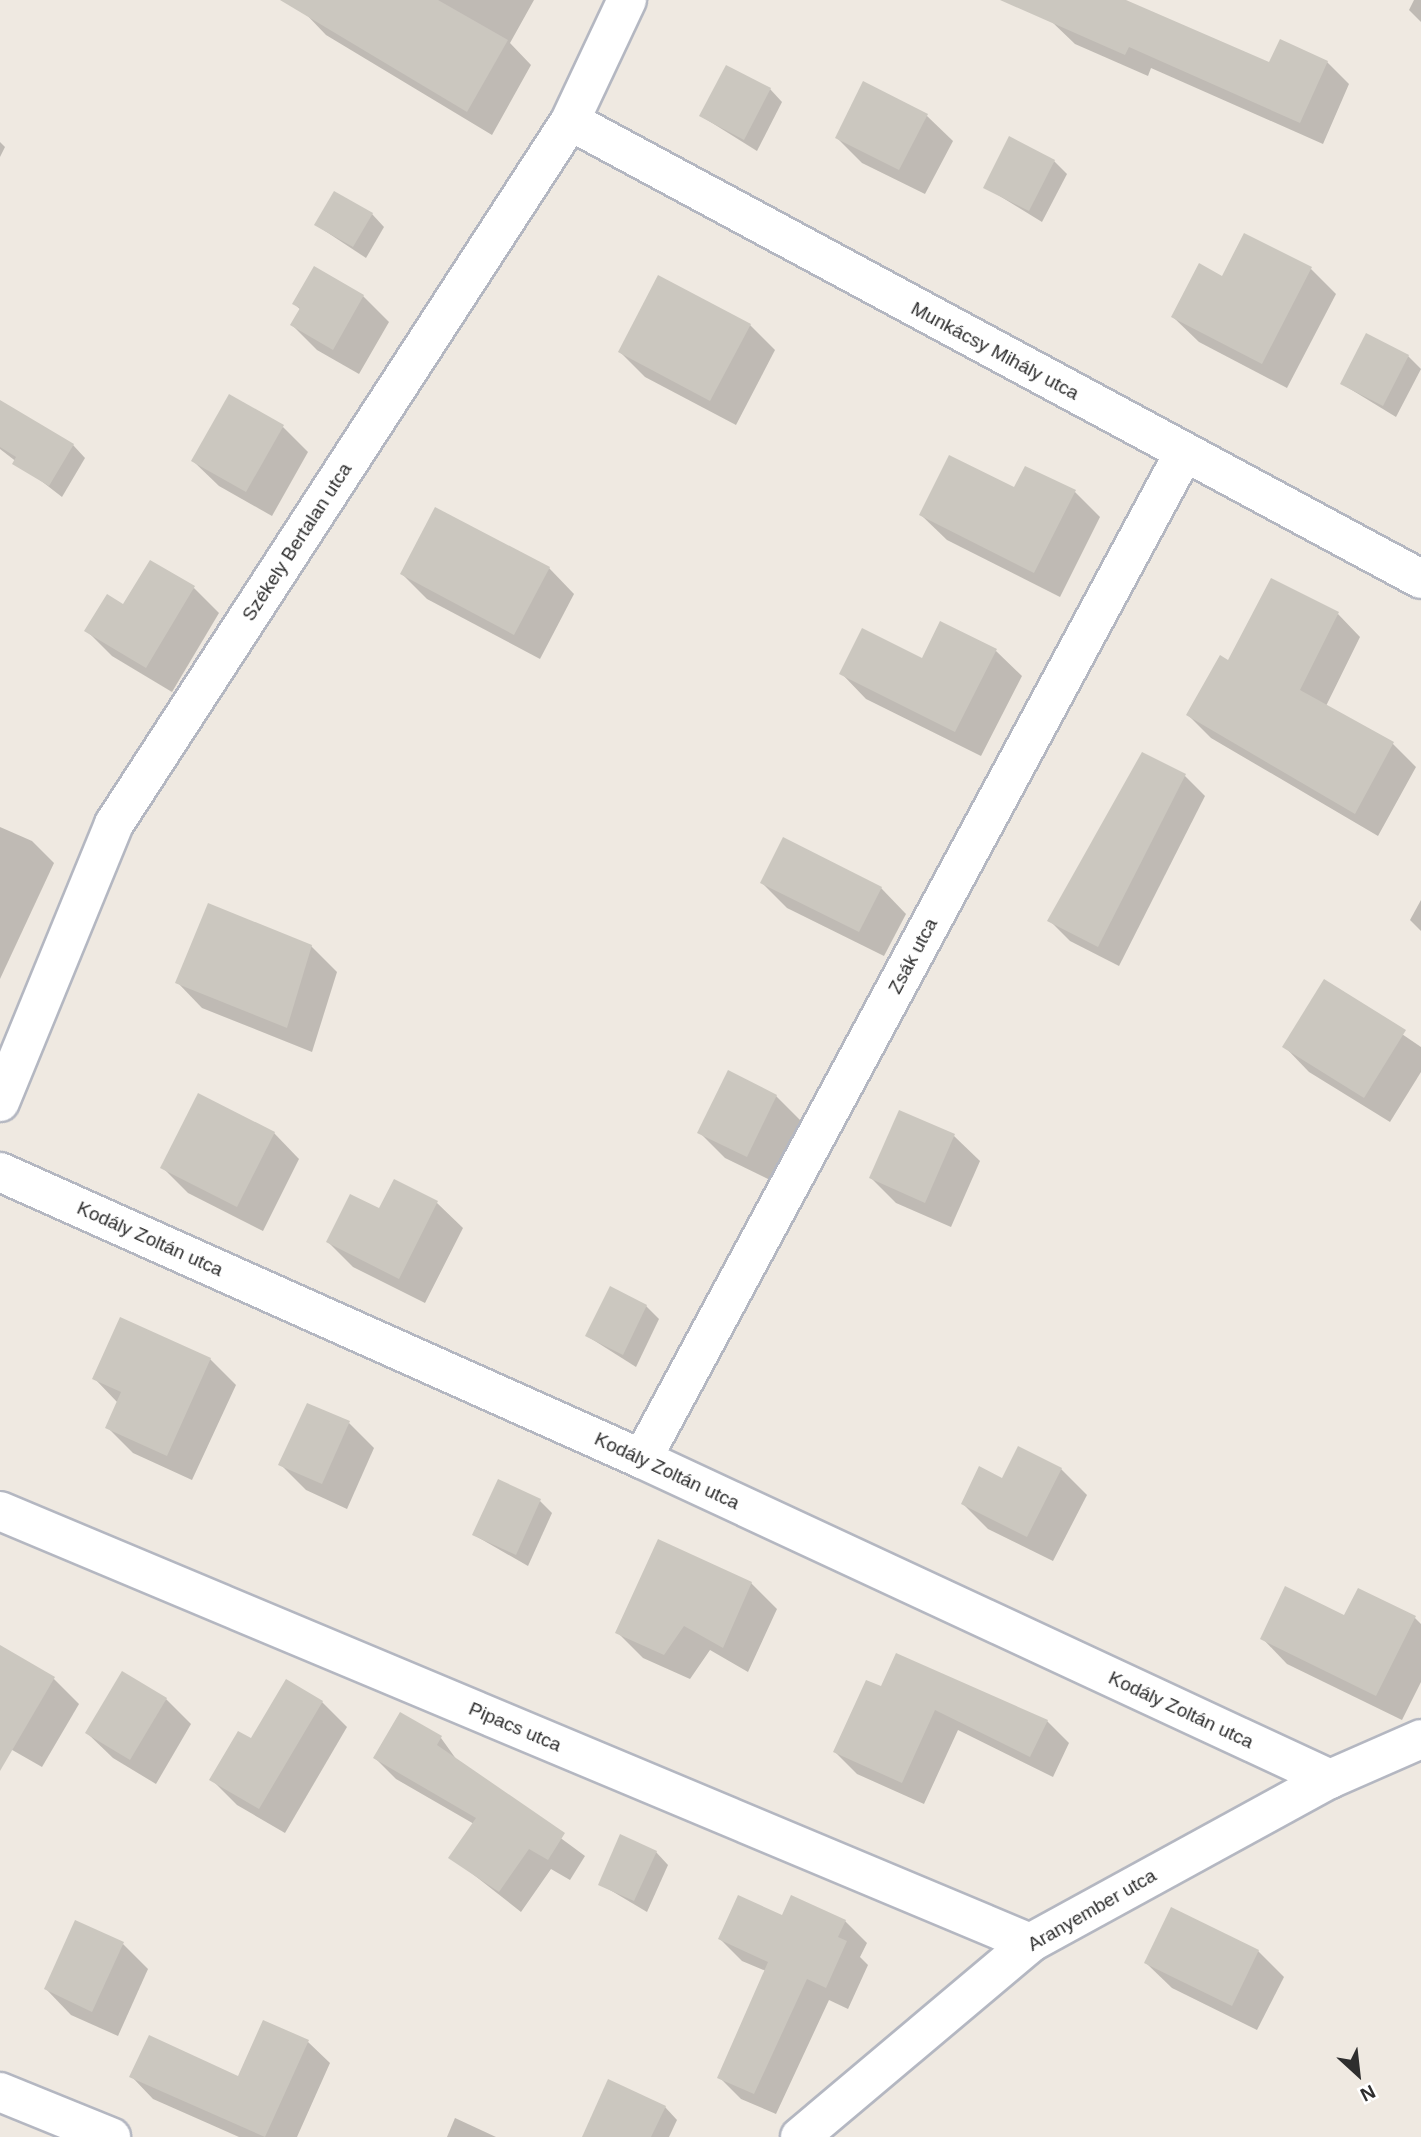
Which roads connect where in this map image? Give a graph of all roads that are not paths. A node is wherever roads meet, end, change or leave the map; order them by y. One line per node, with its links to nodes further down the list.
1 (627, 0): 2 (street, Székely Bertalan utca)
2 (570, 121): 3 (street, Munkácsy Mihály utca); 5 (street, Székely Bertalan utca)
3 (1184, 453): 4 (street, Munkácsy Mihály utca); 7 (street, Zsák utca)
4 (1421, 579)
5 (0, 1101)
6 (0, 1172): 7 (street, Kodály Zoltán utca)
7 (642, 1458): 10 (street, Kodály Zoltán utca)
8 (0, 1511): 11 (street, Pipacs utca)
9 (1421, 1739): 10 (street, Aranyember utca)
10 (1330, 1779): 11 (street, Aranyember utca)
11 (1030, 1943): 14 (street, Aranyember utca)
12 (0, 2092): 13 (street)
13 (111, 2137)
14 (800, 2137)

